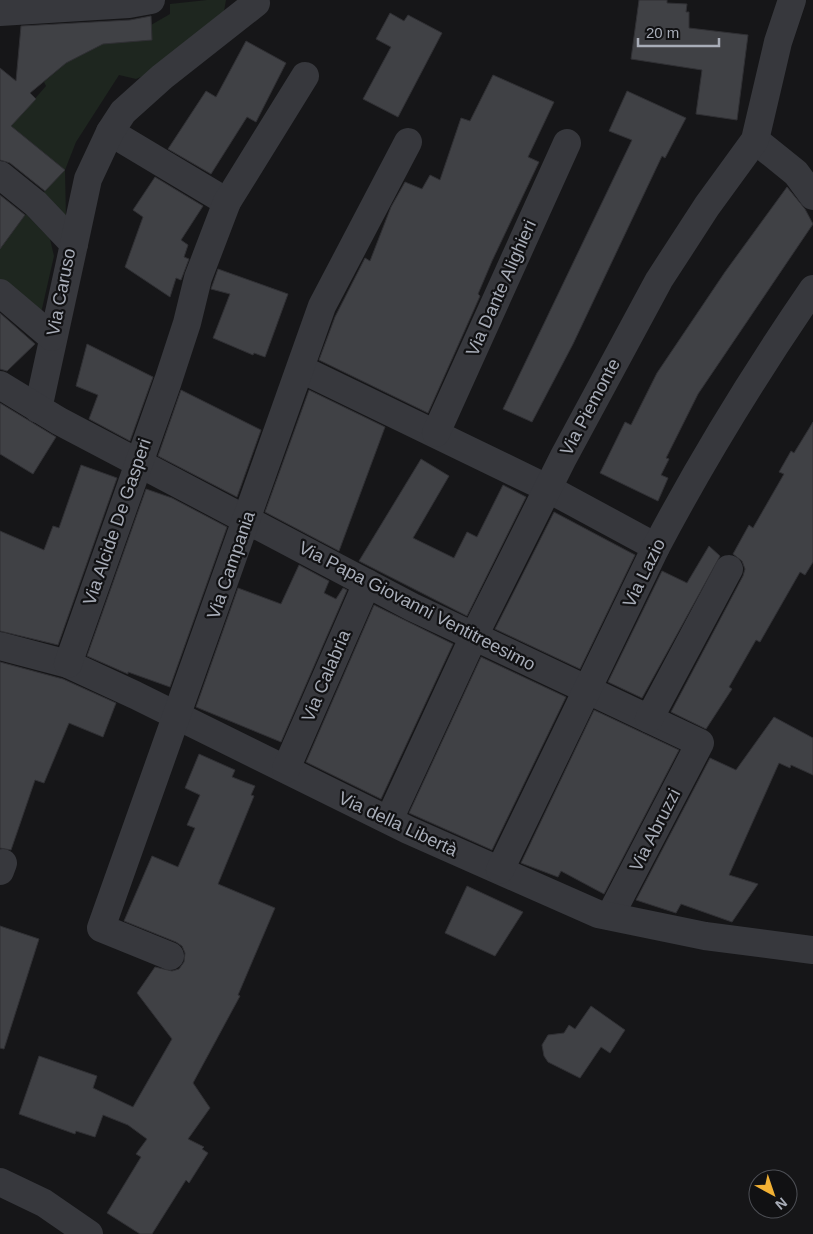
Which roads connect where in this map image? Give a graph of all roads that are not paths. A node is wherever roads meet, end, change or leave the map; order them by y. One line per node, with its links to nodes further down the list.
1 (151, 0): 4 (street)
2 (792, 0): 7 (street, Via Piemonte)
3 (256, 3): 6 (street)
4 (0, 12)
5 (305, 76): 12 (street, Via Alcide De Gasperi)
6 (110, 132): 12 (street); 13 (street)
7 (755, 140): 11 (street); 22 (street, Via Piemonte)
8 (408, 142): 17 (street, Via Campania)
9 (567, 142): 20 (street, Via Dante Alighieri)
10 (0, 175): 13 (street, Via Caruso)
11 (813, 196)
12 (227, 202): 21 (street, Via Alcide De Gasperi)
13 (74, 244): 16 (street, Via Caruso)
14 (813, 289): 24 (street, Via Lazio)
15 (0, 293): 16 (street)
16 (52, 337): 19 (street, Via Caruso)
17 (301, 369): 20 (street); 23 (street, Via Campania)
18 (0, 385): 19 (street, Via Papa Giovanni Ventitreesimo)
19 (38, 409): 21 (street, Via Papa Giovanni Ventitreesimo)
20 (436, 433): 22 (street)
21 (138, 462): 23 (street, Via Papa Giovanni Ventitreesimo); 29 (street, Via Alcide De Gasperi)
22 (547, 488): 24 (street); 27 (street, Via Piemonte)
23 (248, 520): 26 (street, Via Papa Giovanni Ventitreesimo); 31 (street, Via Campania)
24 (656, 546): 30 (street, Via Lazio)
25 (729, 569): 32 (street)
26 (367, 583): 27 (street, Via Papa Giovanni Ventitreesimo); 34 (street, Via Calabria)
27 (474, 636): 30 (street, Via Papa Giovanni Ventitreesimo); 35 (street, Via Piemonte)
28 (0, 646): 29 (street, Via della Libertà)
29 (68, 664): 31 (street, Via della Libertà)
30 (587, 690): 32 (street, Via Papa Giovanni Ventitreesimo); 36 (street, Via Lazio)
31 (178, 716): 34 (street, Via della Libertà); 39 (street, Via Campania)
32 (648, 719): 33 (street, Via Papa Giovanni Ventitreesimo)
33 (700, 743): 37 (street, Via Abruzzi)
34 (286, 769): 35 (street, Via della Libertà)
35 (389, 820): 36 (street, Via della Libertà)
36 (500, 870): 37 (street, Via della Libertà)
37 (610, 916): 38 (street, Via della Libertà)
38 (813, 950)
39 (170, 956)
40 (0, 1182): 41 (street)
41 (89, 1234)

